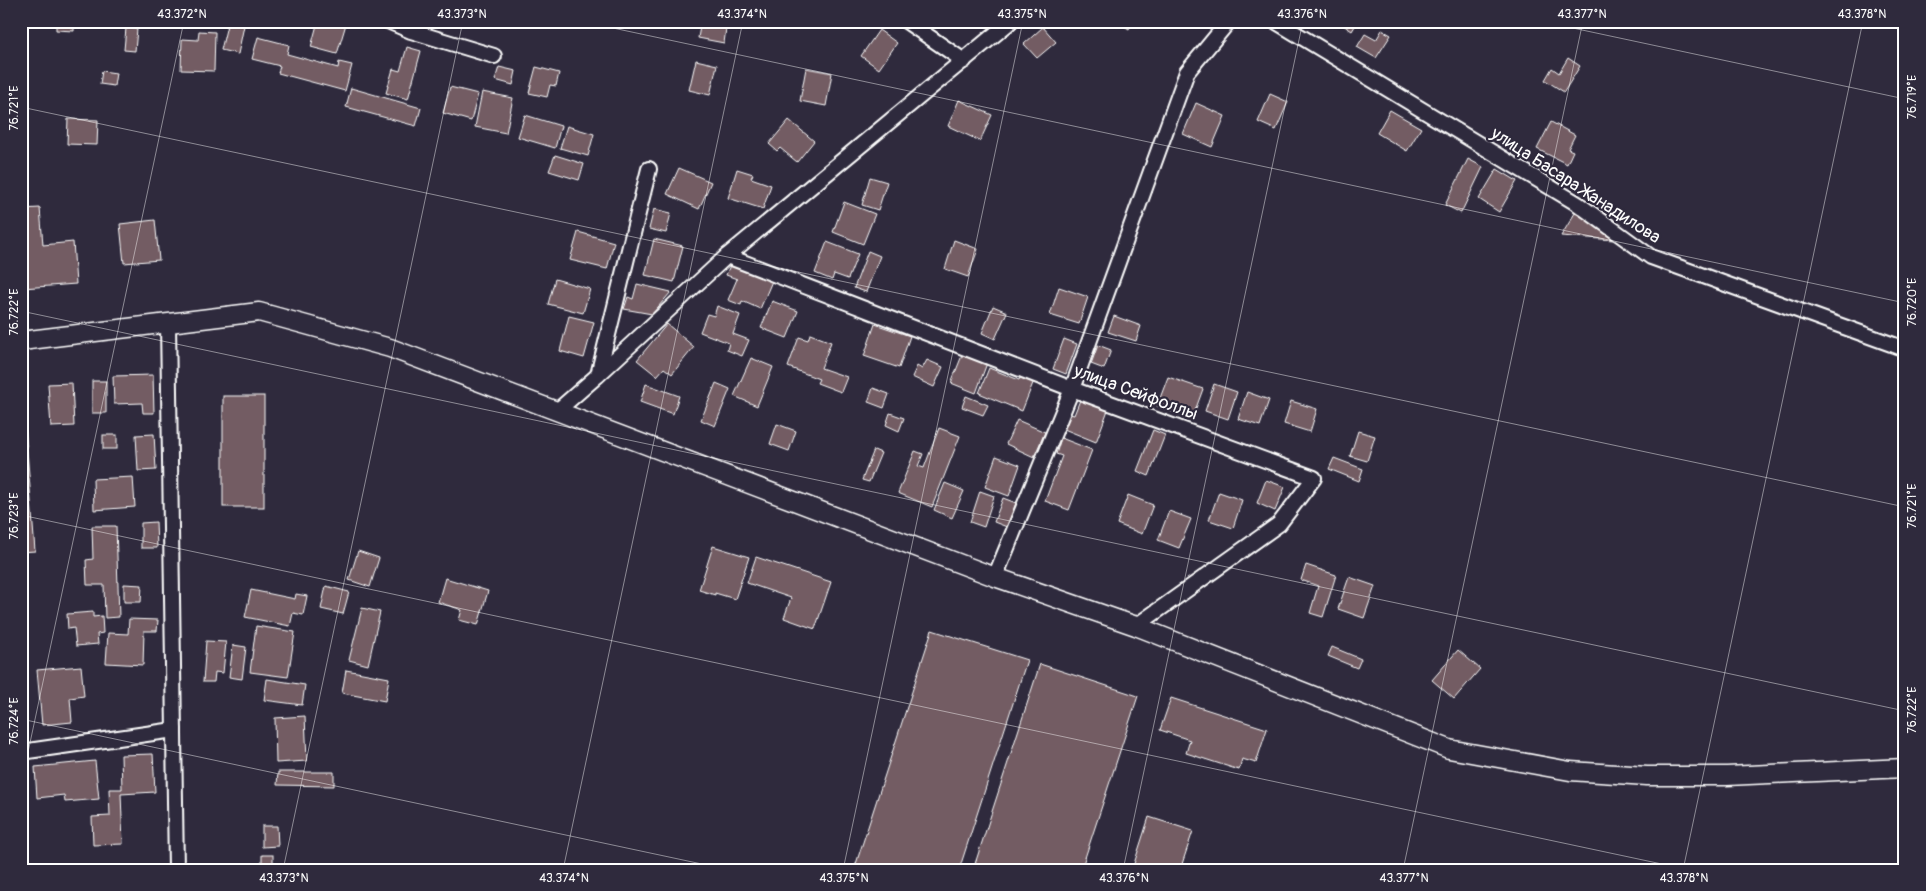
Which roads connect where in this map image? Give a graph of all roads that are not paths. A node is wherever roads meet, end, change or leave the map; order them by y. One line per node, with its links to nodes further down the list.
1 (388, 21): 6 (street)
2 (906, 21): 7 (street)
3 (1011, 21): 7 (street)
4 (1230, 21): 14 (street)
5 (1275, 21): 12 (street, улица Басара Жанадилова)
6 (494, 56)
7 (964, 61): 9 (street)
8 (649, 169): 13 (street)
9 (727, 256): 13 (street); 14 (street, улица Сейфоллы)
10 (168, 323): 11 (street); 15 (street); 18 (street)
11 (21, 341)
12 (1905, 349)
13 (597, 376): 15 (street)
14 (1072, 389): 16 (street); 17 (street, улица Сейфоллы)
15 (557, 411): 16 (street)
16 (995, 577): 17 (street)
17 (1136, 626): 20 (street)
18 (174, 730): 19 (street); 21 (street)
19 (21, 752)
20 (1905, 768)
21 (176, 870)

